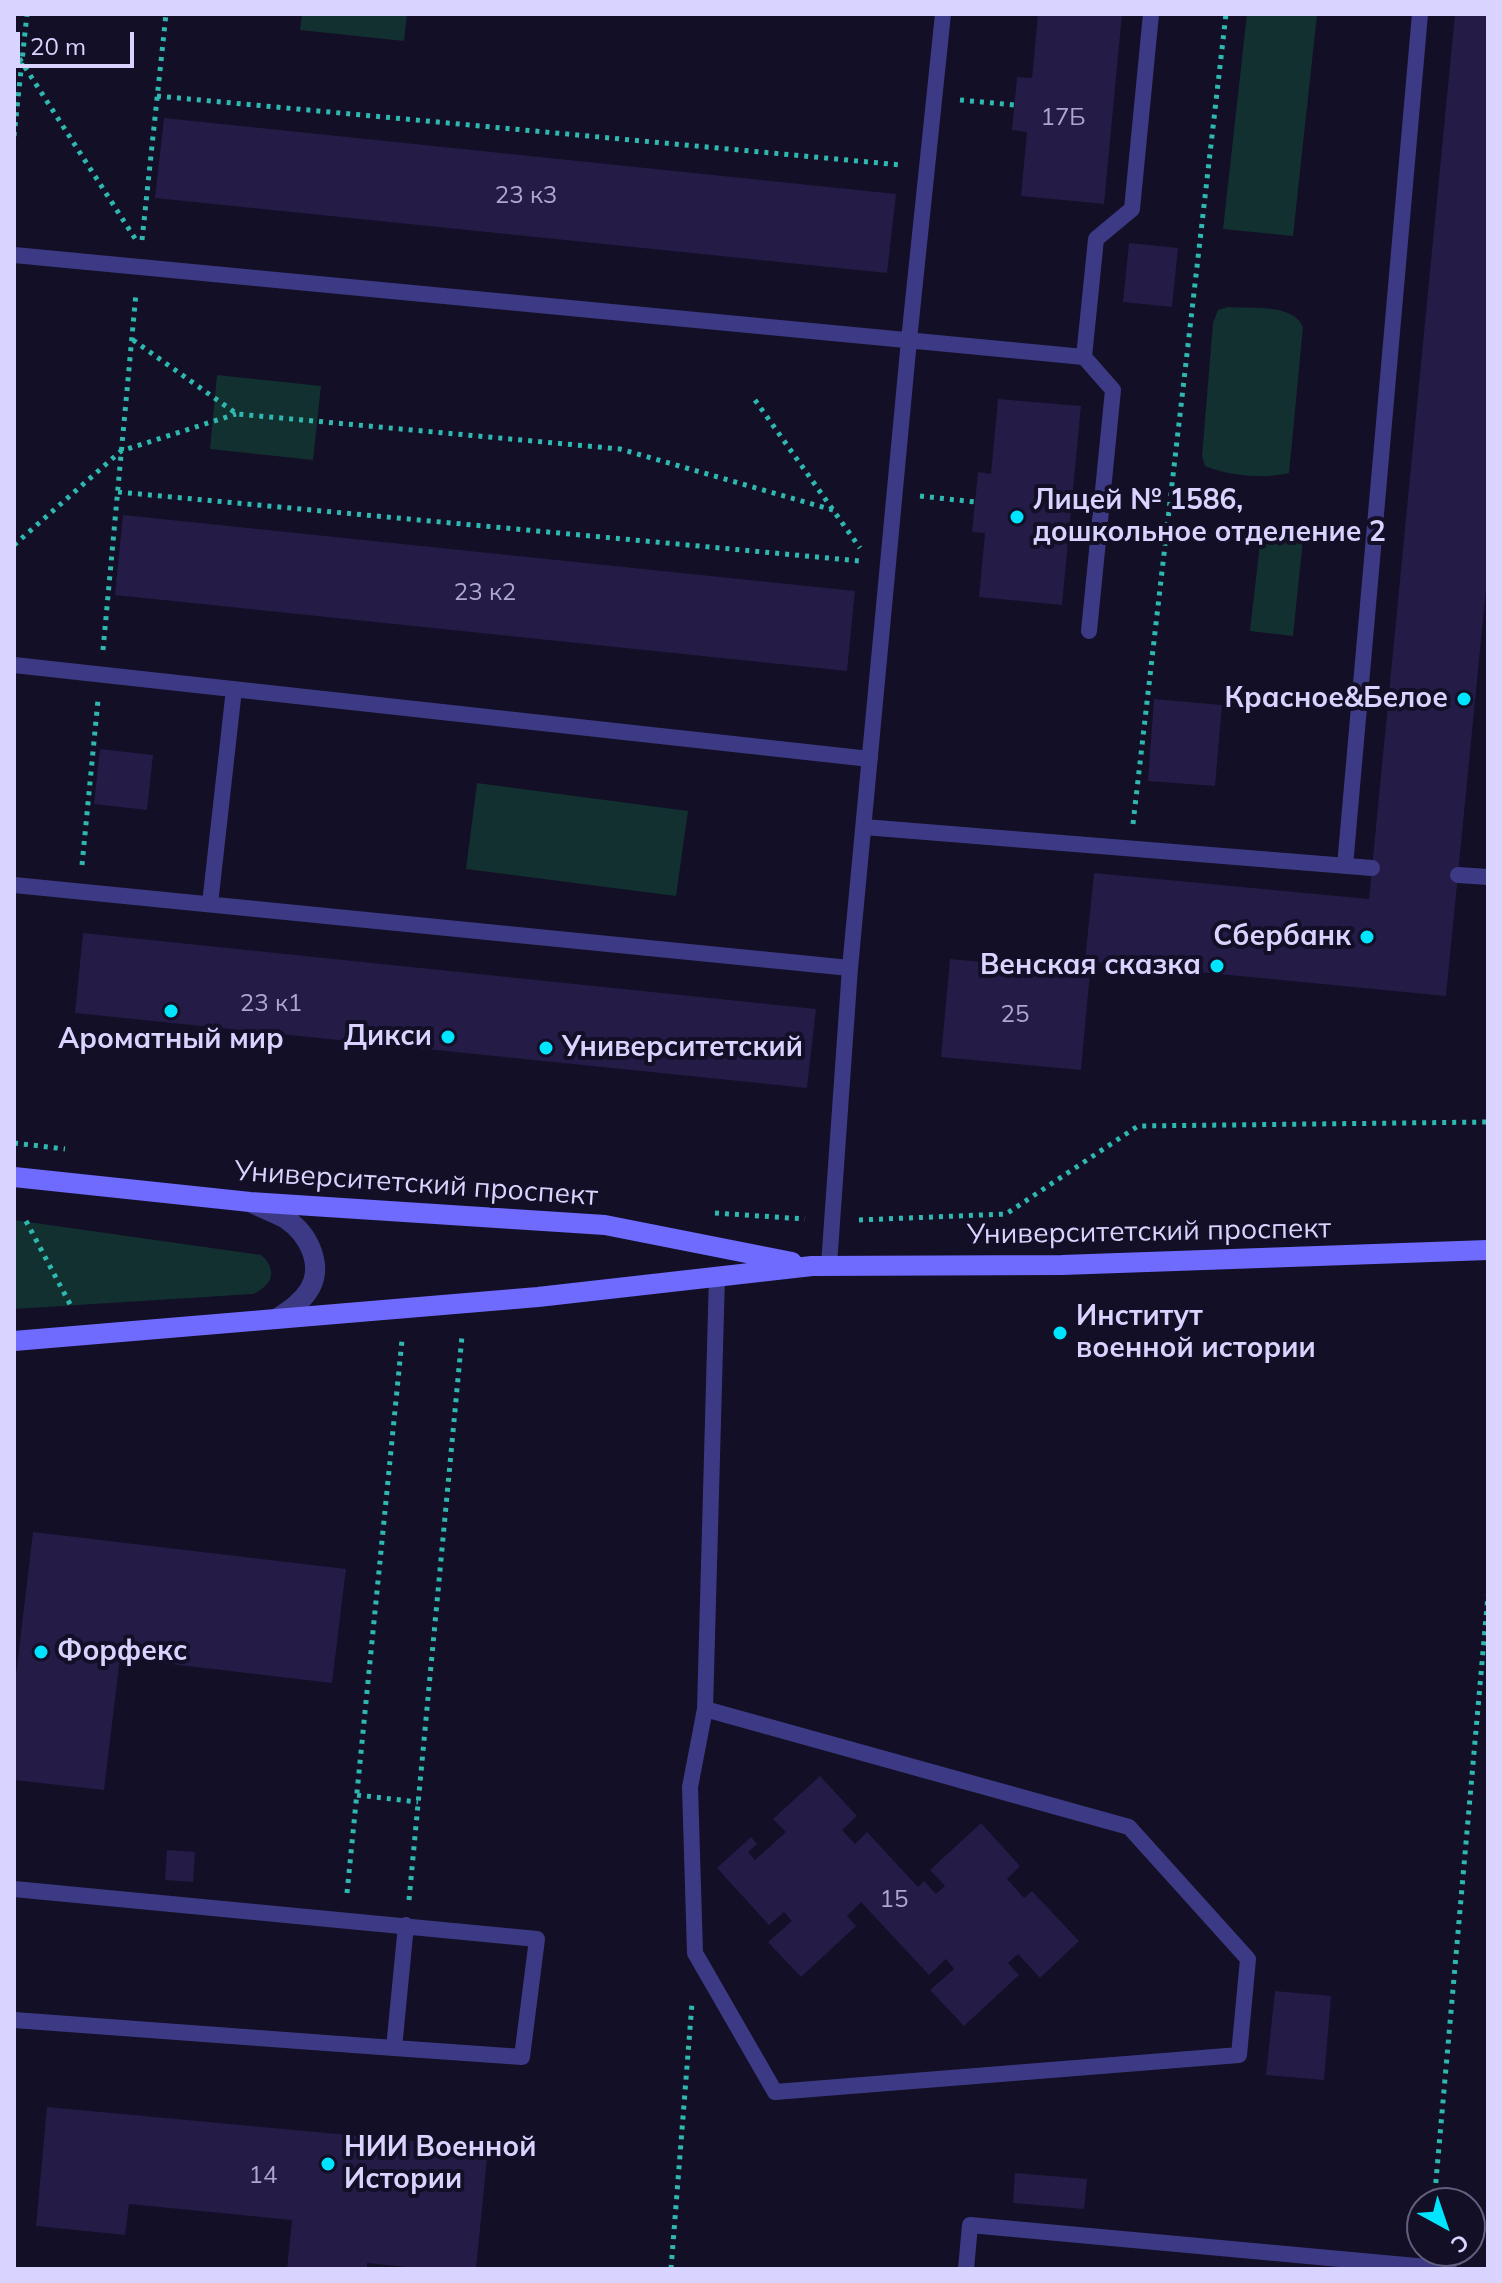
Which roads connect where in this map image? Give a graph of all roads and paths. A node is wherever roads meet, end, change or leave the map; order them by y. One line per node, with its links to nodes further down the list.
1 (27, 14): 8 (path)
2 (166, 14): 9 (path)
3 (943, 14): 13 (lane)
4 (1151, 14): 18 (lane)
5 (1226, 14): 33 (path)
6 (1420, 14): 34 (lane)
7 (14, 50): 8 (path)
8 (22, 62): 9 (path); 12 (path)
9 (157, 96): 13 (path)
10 (956, 99): 11 (path)
11 (1015, 105)
12 (14, 136)
13 (927, 167): 17 (lane)
14 (14, 255): 15 (lane)
15 (139, 267): 16 (path); 17 (lane)
16 (132, 340): 20 (path); 21 (path)
17 (909, 340): 18 (lane); 31 (lane)
18 (1084, 357): 27 (lane)
19 (755, 400): 25 (path)
20 (237, 414): 21 (path); 25 (path)
21 (121, 451): 22 (path); 26 (path)
22 (118, 492): 25 (path); 29 (path)
23 (915, 496): 24 (path)
24 (975, 502)
25 (833, 510)
26 (14, 545)
27 (1089, 631)
28 (14, 665): 29 (lane)
29 (100, 675): 30 (lane); 39 (path)
30 (234, 689): 31 (lane); 40 (lane)
31 (870, 759): 32 (lane)
32 (864, 827): 33 (lane); 41 (lane)
33 (1130, 849): 34 (lane)
34 (1345, 866): 35 (lane)
35 (1372, 868)
36 (1458, 875): 37 (lane)
37 (1488, 877)
38 (14, 885): 39 (lane)
39 (80, 891): 40 (lane)
40 (210, 904): 41 (lane)
41 (850, 968): 48 (lane)
42 (1488, 1122): 45 (path)
43 (14, 1177): 44 (main road, Университетский проспект)
44 (250, 1202): 48 (main road, Университетский проспект); 51 (street)
45 (1006, 1214)
46 (26, 1221): 50 (path)
47 (1488, 1250): 48 (main road, Университетский проспект)
48 (821, 1266): 49 (main road, Университетский проспект)
49 (717, 1276): 51 (main road, Университетский проспект); 56 (lane)
50 (71, 1306)
51 (276, 1319): 54 (main road, Университетский проспект)
52 (462, 1336): 58 (path)
53 (402, 1340): 57 (path)
54 (14, 1341)
55 (1488, 1595): 65 (path)
56 (705, 1709): 62 (lane); 62 (lane)
57 (357, 1795): 58 (path); 60 (path)
58 (418, 1802): 61 (path)
59 (14, 1889): 60 (lane)
60 (344, 1920): 61 (lane)
61 (406, 1925): 64 (lane); 64 (lane)
62 (695, 1953): 66 (path)
63 (14, 2020): 64 (lane)
64 (394, 2048)
65 (1435, 2187)
66 (671, 2269)
67 (966, 2269): 68 (lane)
68 (1449, 2269)

